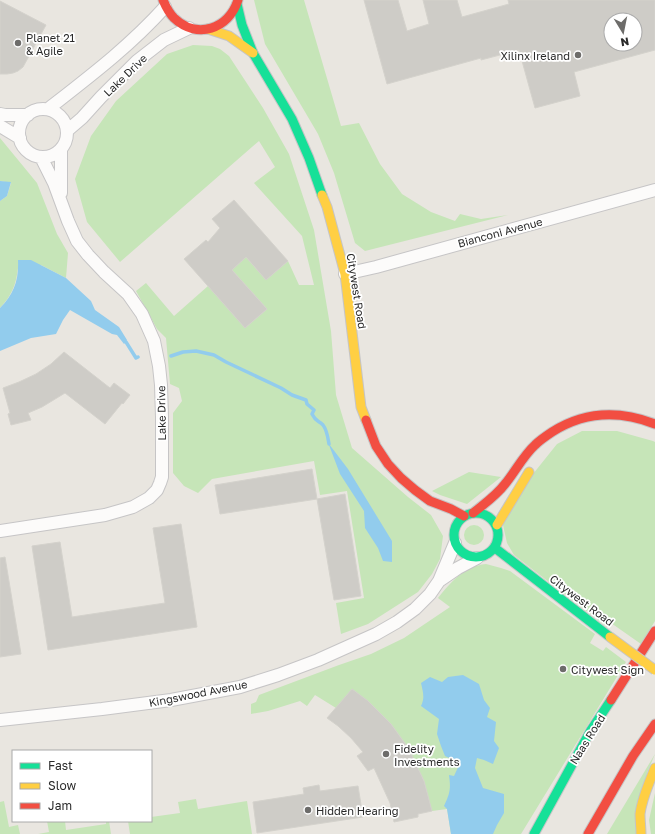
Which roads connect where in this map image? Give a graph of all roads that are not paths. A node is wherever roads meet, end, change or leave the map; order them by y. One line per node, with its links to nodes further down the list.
1 (238, 2): 4 (main road); 5 (main road, Citywest Road)
2 (164, 3): 3 (main road); 6 (street, Lake Drive)
3 (189, 28): 4 (main road); 10 (street, Lake Drive)
4 (208, 29): 5 (main road, Citywest Road)
5 (252, 53): 16 (main road, Citywest Road)
6 (48, 109): 8 (street); 10 (street)
7 (0, 114): 8 (street)
8 (28, 115): 11 (street)
9 (0, 126): 11 (street)
10 (68, 130): 12 (street)
11 (20, 138): 13 (street)
12 (61, 150): 13 (street); 15 (street, Lake Drive)
13 (41, 157): 15 (street, Lake Drive)
14 (655, 190): 16 (street, Bianconi Avenue)
15 (61, 202): 25 (street, Lake Drive)
16 (345, 274): 19 (main road, Citywest Road)
17 (655, 424): 21 (main road)
18 (534, 467): 24 (main road)
19 (430, 501): 20 (main road, Citywest Road); 22 (main road, Citywest Road)
20 (438, 512)
21 (473, 513): 22 (main road); 24 (main road)
22 (464, 516): 26 (main road)
23 (445, 522): 26 (main road)
24 (496, 525): 27 (main road)
25 (0, 531)
26 (454, 537): 28 (main road); 29 (street, Kingswood Avenue)
27 (495, 548): 28 (main road); 32 (main road, Citywest Road, bridge)
28 (477, 558): 29 (street, Kingswood Avenue)
29 (439, 581): 33 (street, Kingswood Avenue)
30 (655, 631): 36 (main road)
31 (655, 660): 32 (main road)
32 (650, 672)
33 (0, 720)
34 (655, 724): 37 (main road)
35 (655, 768): 38 (main road)
36 (534, 834)
37 (588, 834)
38 (641, 834)

